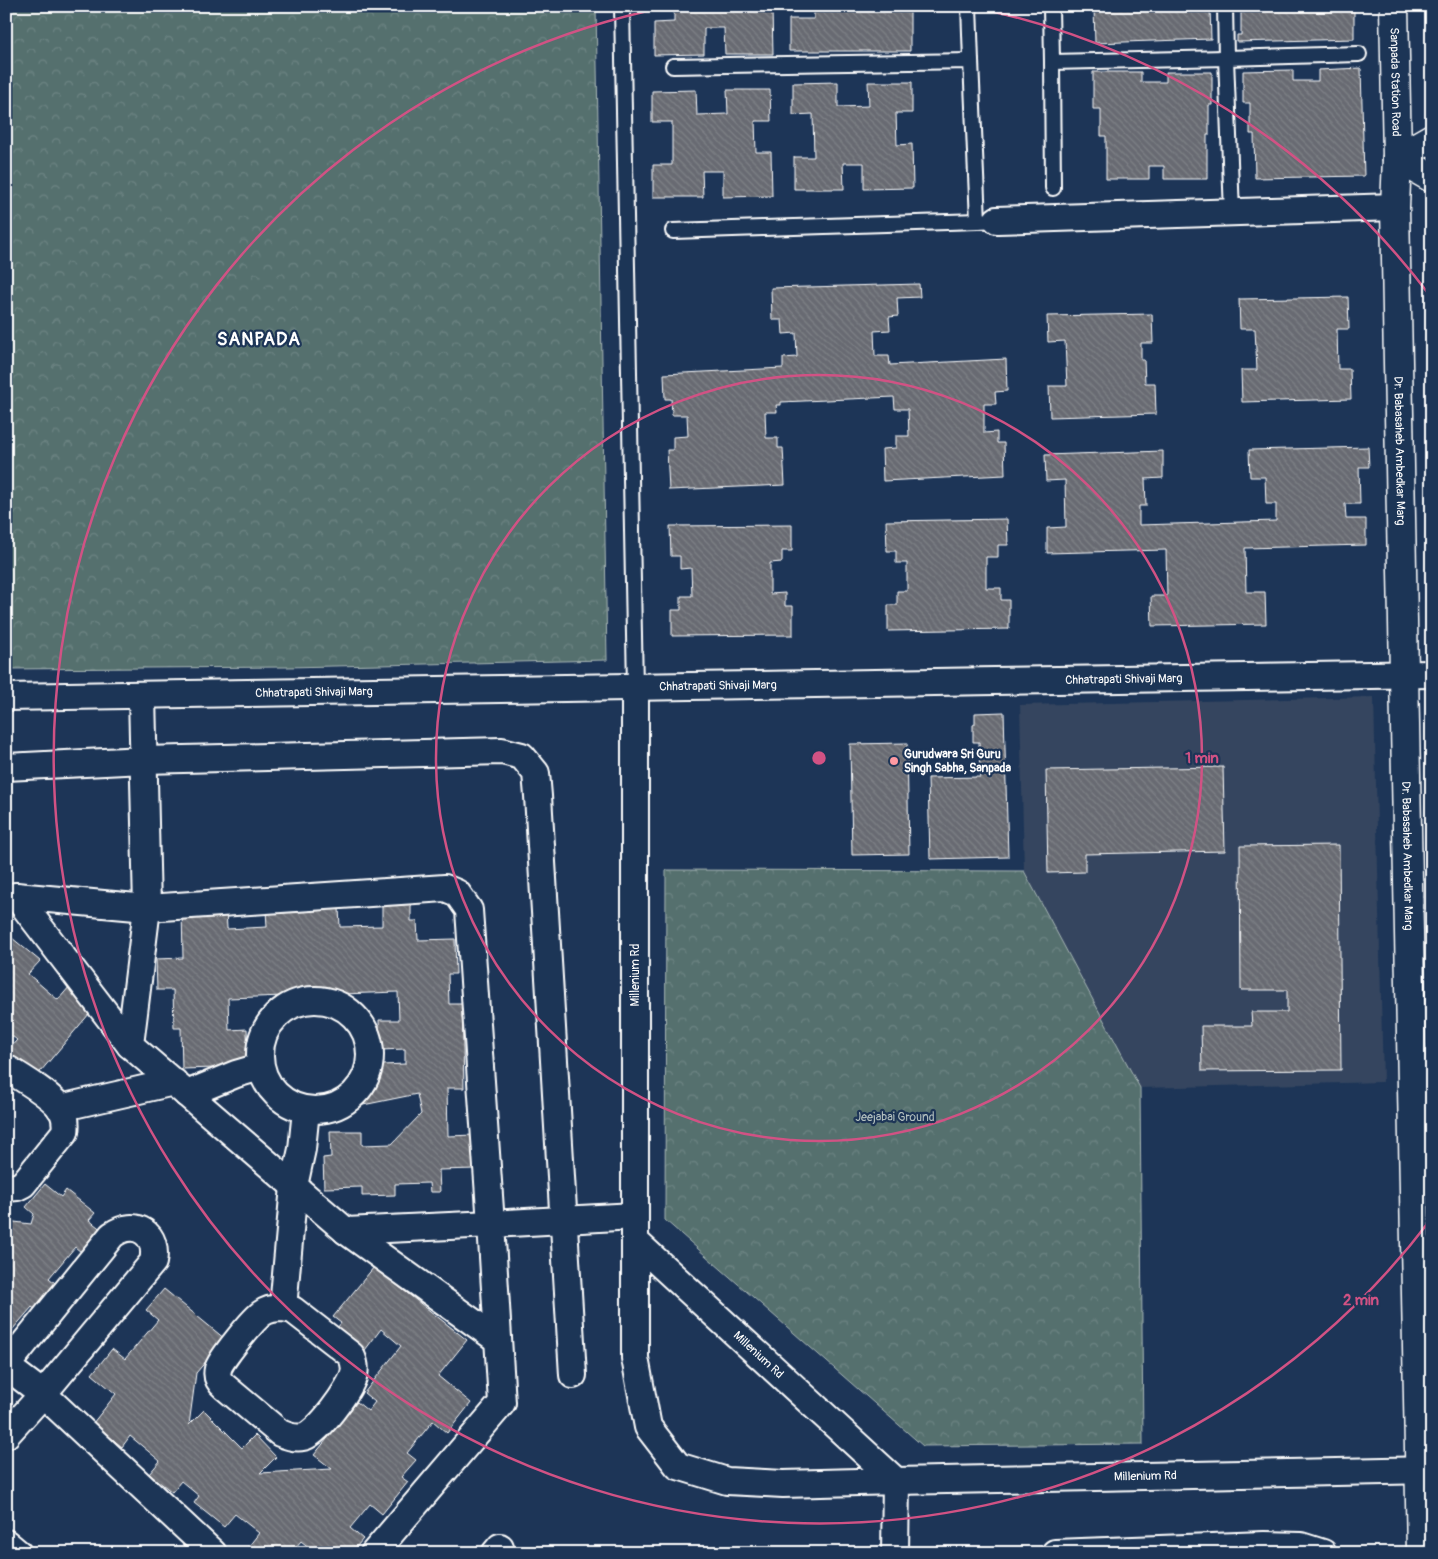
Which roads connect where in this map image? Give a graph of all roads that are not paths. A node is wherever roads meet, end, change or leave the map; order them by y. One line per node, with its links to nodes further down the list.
1 (622, 6): 20 (lane)
2 (970, 6): 8 (lane)
3 (1051, 6): 9 (lane)
4 (1225, 6): 7 (lane)
5 (1394, 6): 12 (main road, Sanpada Station Road)
6 (1358, 54): 7 (lane)
7 (1226, 58): 9 (lane); 16 (lane)
8 (971, 60): 10 (lane); 17 (lane)
9 (1052, 62): 14 (lane)
10 (674, 66)
11 (1432, 138): 12 (main road)
12 (1397, 158): 13 (main road); 15 (main road, Dr. Babasaheb Ambedkar Marg)
13 (1432, 178)
14 (1053, 188)
15 (1395, 207): 16 (street); 19 (main road, Dr. Babasaheb Ambedkar Marg)
16 (1232, 212): 17 (street)
17 (988, 220): 18 (lane)
18 (674, 231)
19 (1419, 674): 20 (street, Chhatrapati Shivaji Marg); 45 (main road, Dr. Babasaheb Ambedkar Marg)
20 (635, 687): 21 (street, Chhatrapati Shivaji Marg); 37 (street, Millenium Rd)
21 (142, 695): 22 (street, Chhatrapati Shivaji Marg); 23 (street)
22 (6, 697)
23 (144, 760): 24 (street); 26 (street); 35 (street)
24 (6, 766)
25 (11, 897): 26 (street); 27 (street)
26 (147, 908): 27 (street); 36 (street)
27 (130, 1045): 30 (street)
28 (260, 1067): 30 (street); 32 (street); 32 (street)
29 (6, 1068): 31 (street)
30 (180, 1088): 31 (street); 33 (street)
31 (60, 1108): 34 (street)
32 (306, 1110): 33 (street)
33 (294, 1186): 38 (street); 39 (street)
34 (6, 1188)
35 (563, 1221): 36 (street); 37 (street); 42 (street)
36 (491, 1224): 38 (street); 40 (street)
37 (635, 1229): 46 (street, Millenium Rd); 46 (street)
38 (346, 1231): 40 (street)
39 (283, 1308): 39 (street)
40 (498, 1340): 50 (street)
41 (6, 1366): 43 (street); 43 (street)
42 (573, 1375)
43 (43, 1394): 44 (street); 49 (street)
44 (6, 1435)
45 (1426, 1470): 46 (street, Millenium Rd); 54 (main road, Dr. Babasaheb Ambedkar Marg)
46 (896, 1481): 51 (street)
47 (6, 1543): 48 (street)
48 (18, 1553)
49 (213, 1553)
50 (374, 1553)
51 (895, 1553)
52 (1055, 1553): 53 (street)
53 (1323, 1553)
54 (1421, 1553)

